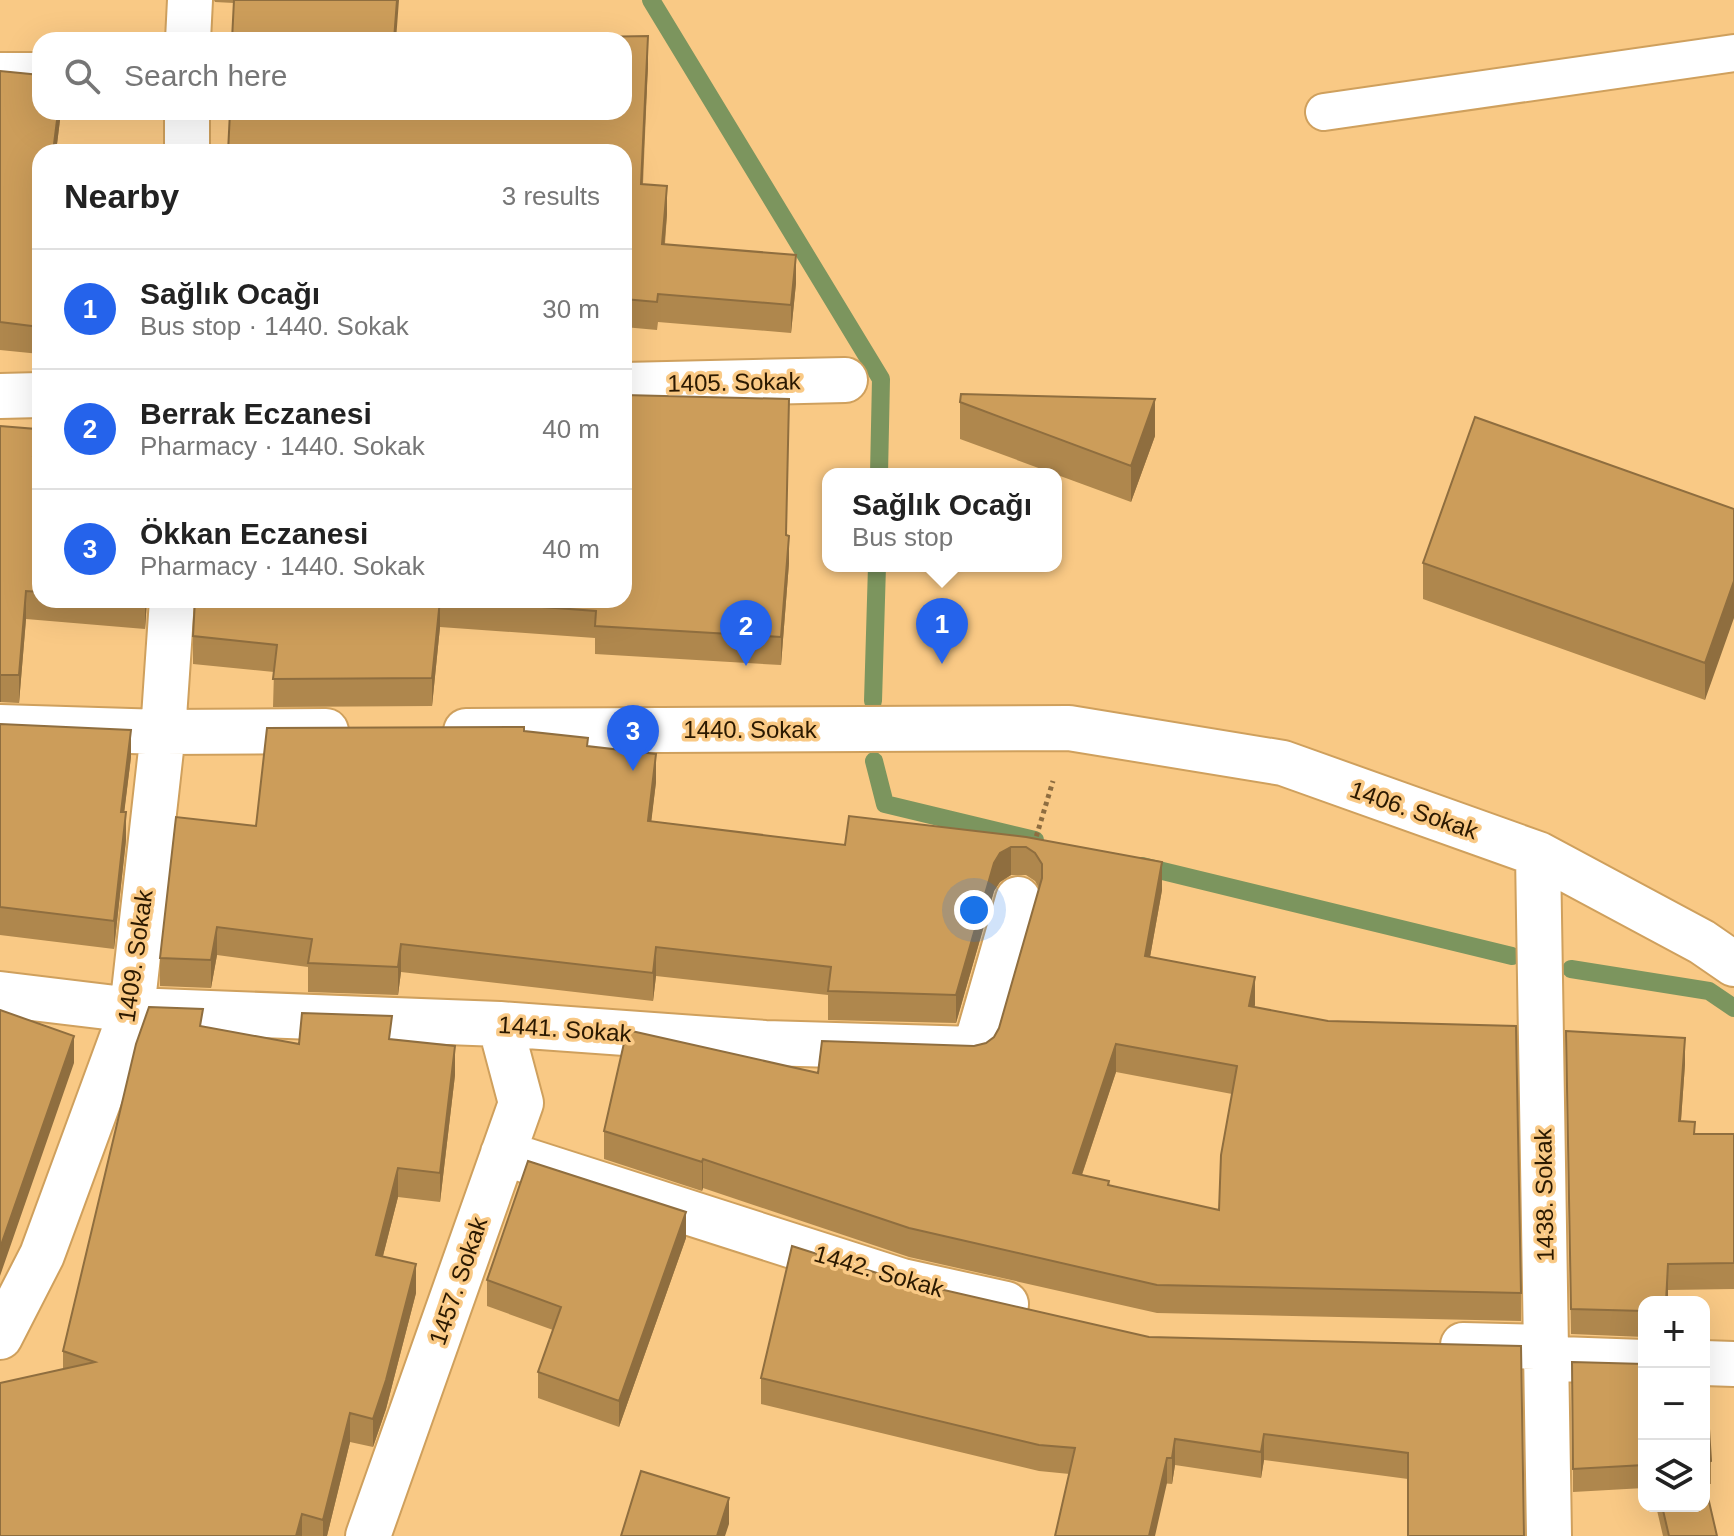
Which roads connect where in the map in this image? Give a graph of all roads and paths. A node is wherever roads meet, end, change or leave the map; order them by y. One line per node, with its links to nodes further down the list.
1 (190, 0): 2 (street)
2 (188, 32)
3 (1734, 53): 6 (lane)
4 (0, 75): 5 (street)
5 (32, 75)
6 (1324, 112)
7 (187, 120): 8 (street)
8 (187, 144)
9 (845, 380): 10 (street, 1405. Sokak)
10 (632, 385)
11 (32, 395): 12 (street)
12 (0, 396)
13 (171, 608): 18 (street, 1409. Sokak)
14 (0, 727): 18 (street)
15 (1069, 728): 17 (street, 1440. Sokak); 21 (street, 1406. Sokak)
16 (369, 731): 18 (street)
17 (433, 731)
18 (163, 732): 25 (street, 1409. Sokak)
19 (1048, 797): 20 (path)
20 (1032, 850)
21 (1538, 854): 23 (street, 1406. Sokak); 31 (street, 1438. Sokak)
22 (1018, 899): 26 (street, 1441. Sokak)
23 (1734, 964)
24 (0, 994): 25 (street, 1441. Sokak)
25 (132, 1010): 26 (street, 1441. Sokak); 29 (street, 1409. Sokak)
26 (500, 1024): 27 (street, 1457. Sokak)
27 (503, 1153): 28 (street, 1442. Sokak); 35 (street, 1457. Sokak)
28 (1050, 1314)
29 (0, 1337)
30 (1420, 1344): 31 (street)
31 (1546, 1347): 32 (street); 36 (street, 1438. Sokak)
32 (1638, 1362)
33 (1710, 1363): 34 (street)
34 (1734, 1364)
35 (368, 1536)
36 (1549, 1536)

